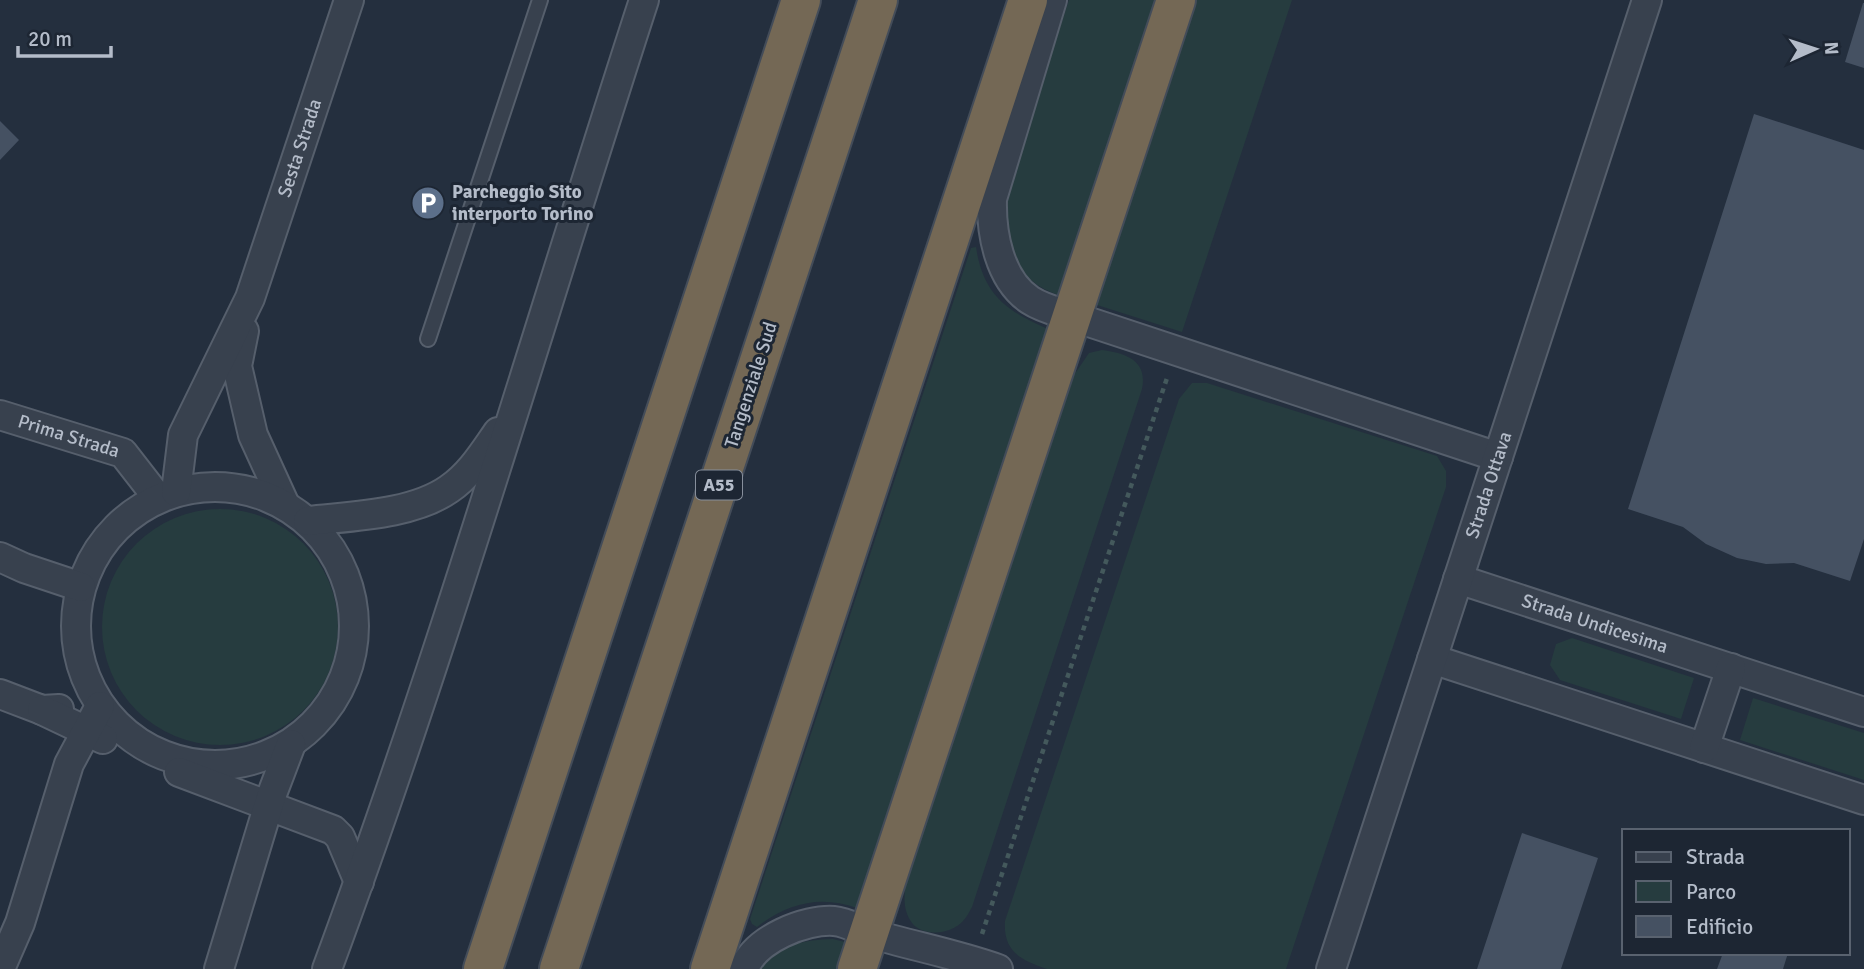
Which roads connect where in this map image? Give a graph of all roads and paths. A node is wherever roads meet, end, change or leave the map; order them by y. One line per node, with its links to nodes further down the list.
1 (349, 0): 10 (street, Sesta Strada)
2 (540, 0): 12 (lane)
3 (644, 0): 14 (street)
4 (801, 0): 41 (highway)
5 (878, 0): 42 (highway, Tangenziale Sud / A55)
6 (1028, 0): 43 (highway)
7 (1052, 0): 11 (street)
8 (1176, 0): 11 (highway)
9 (1647, 0): 16 (street, Strada Ottava)
10 (250, 298): 17 (street, Sesta Strada); 18 (street, Sesta Strada)
11 (1071, 316): 13 (street); 36 (highway)
12 (428, 339)
13 (1177, 350): 16 (street); 37 (path)
14 (517, 404): 18 (street); 35 (street)
15 (0, 415): 17 (street, Prima Strada)
16 (1498, 457): 20 (street, Strada Ottava)
17 (167, 495): 18 (street); 21 (street)
18 (296, 513): 30 (street)
19 (0, 557): 21 (street)
20 (1458, 579): 22 (street, Strada Ottava); 23 (street, Strada Undicesima)
21 (81, 587): 25 (street)
22 (1432, 659): 31 (street); 46 (street, Strada Ottava)
23 (1731, 668): 27 (street, Strada Undicesima); 31 (street)
24 (0, 694): 26 (street)
25 (100, 706): 26 (street); 28 (street); 29 (street)
26 (43, 710): 28 (street)
27 (1864, 712)
28 (86, 732): 32 (street); 38 (street)
29 (125, 734): 30 (street); 32 (street)
30 (290, 744): 34 (street)
31 (1704, 748): 33 (street)
32 (187, 776): 34 (street)
33 (1864, 800)
34 (269, 806): 35 (street); 39 (street)
35 (359, 882): 40 (street)
36 (869, 933): 37 (street); 44 (street); 45 (highway)
37 (986, 965)
38 (0, 969)
39 (219, 969)
40 (327, 969)
41 (483, 969)
42 (559, 969)
43 (710, 969)
44 (744, 969)
45 (857, 969)
46 (1331, 969)

